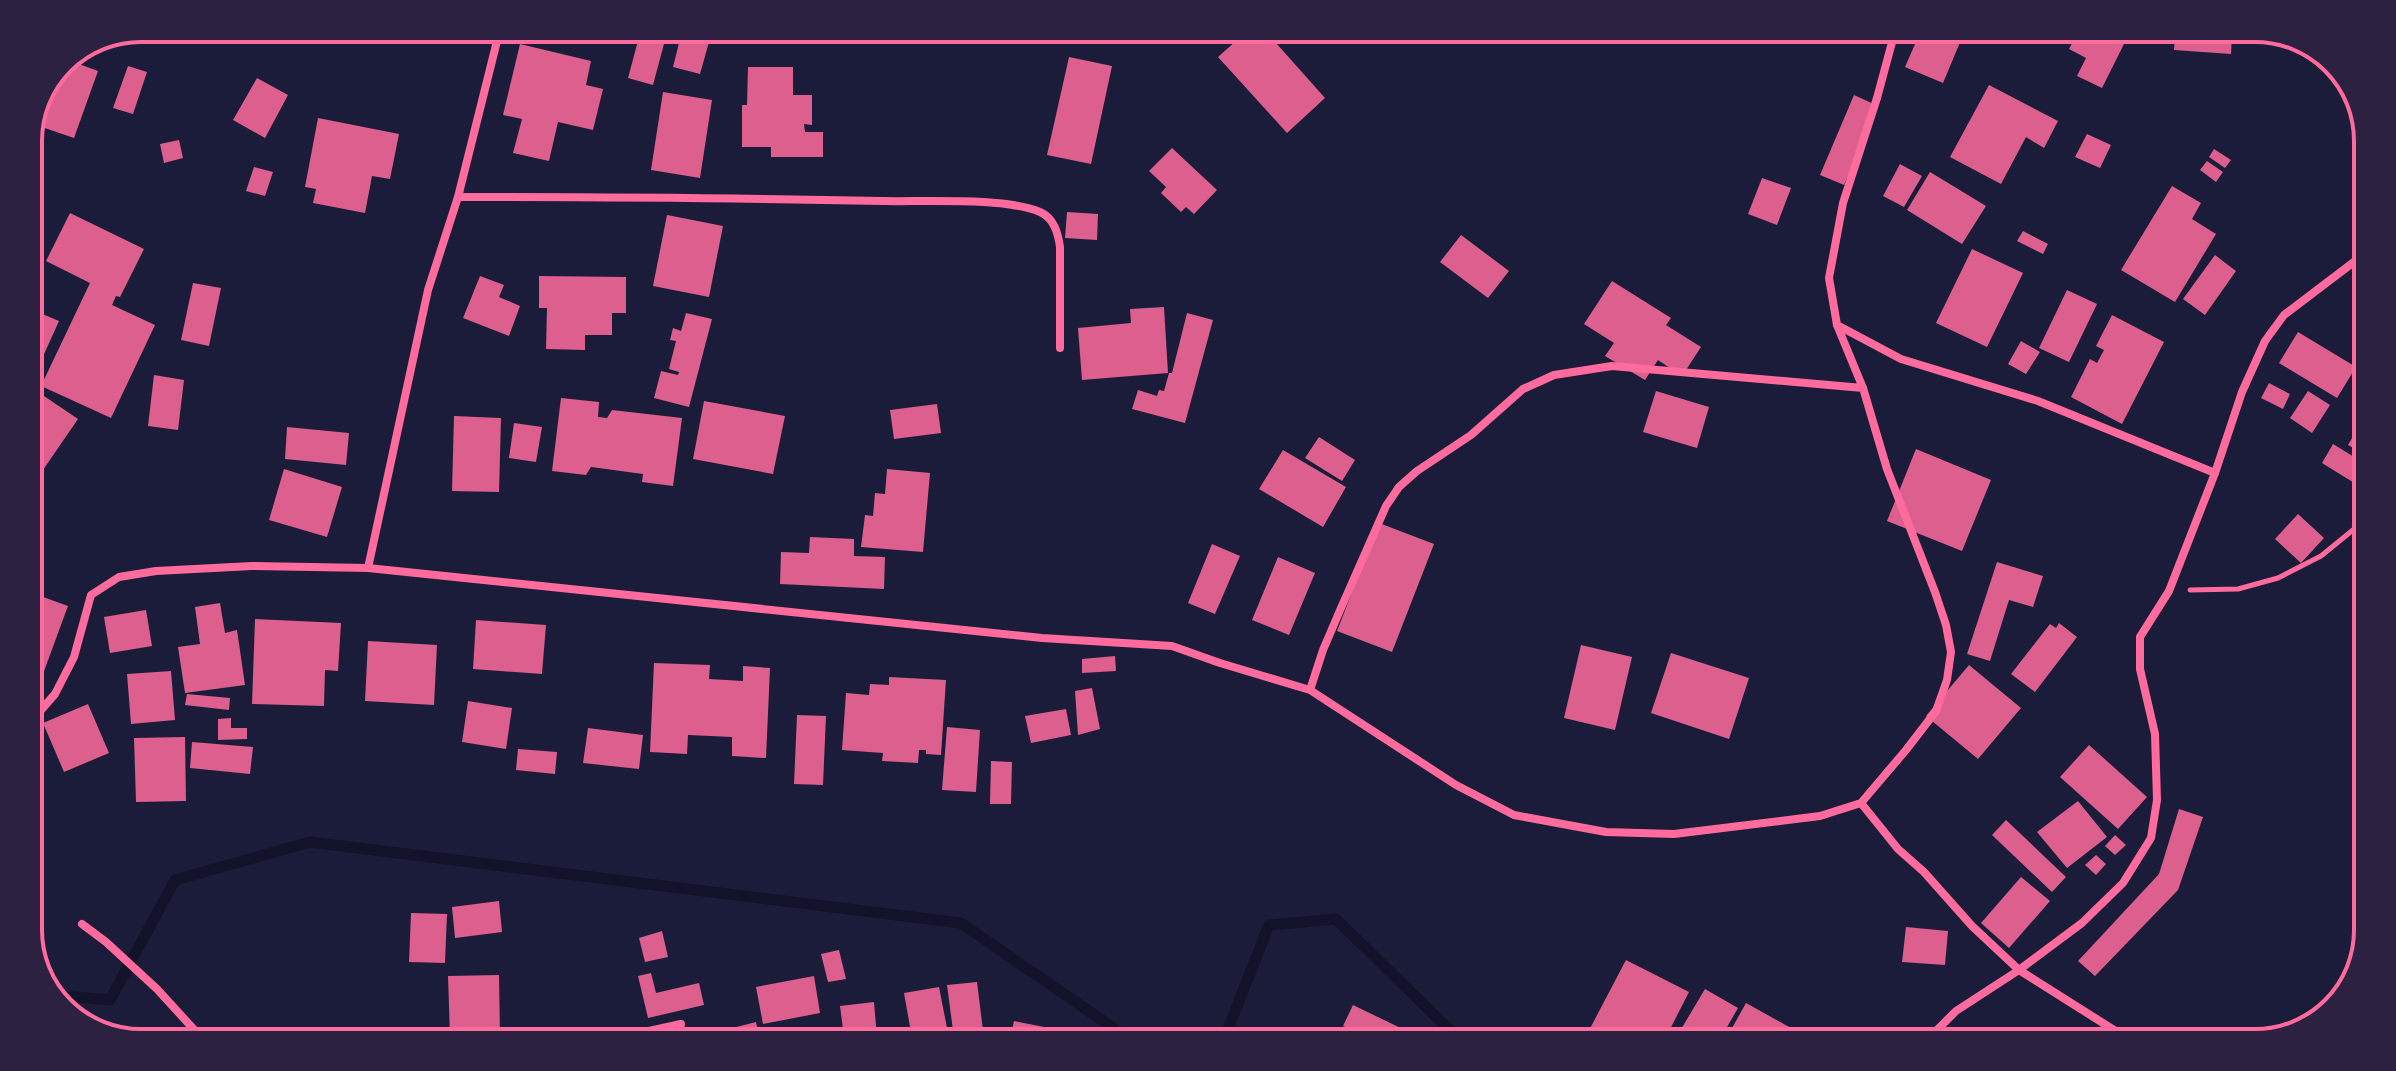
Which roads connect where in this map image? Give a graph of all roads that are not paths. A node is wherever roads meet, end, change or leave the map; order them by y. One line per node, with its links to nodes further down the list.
1 (497, 42): 3 (street)
2 (1892, 42): 5 (street)
3 (458, 197): 6 (street); 9 (street)
4 (2354, 262): 8 (street)
5 (1837, 325): 7 (street); 8 (street)
6 (1060, 348)
7 (1863, 388): 10 (street); 12 (street)
8 (2215, 473): 14 (street)
9 (368, 568): 10 (street); 11 (street)
10 (1310, 690): 12 (street)
11 (42, 709)
12 (1861, 803): 14 (street)
13 (82, 924): 16 (street)
14 (2019, 970): 18 (street); 19 (street)
15 (681, 1024): 17 (street)
16 (194, 1029)
17 (658, 1029)
18 (1938, 1029)
19 (2112, 1029)

